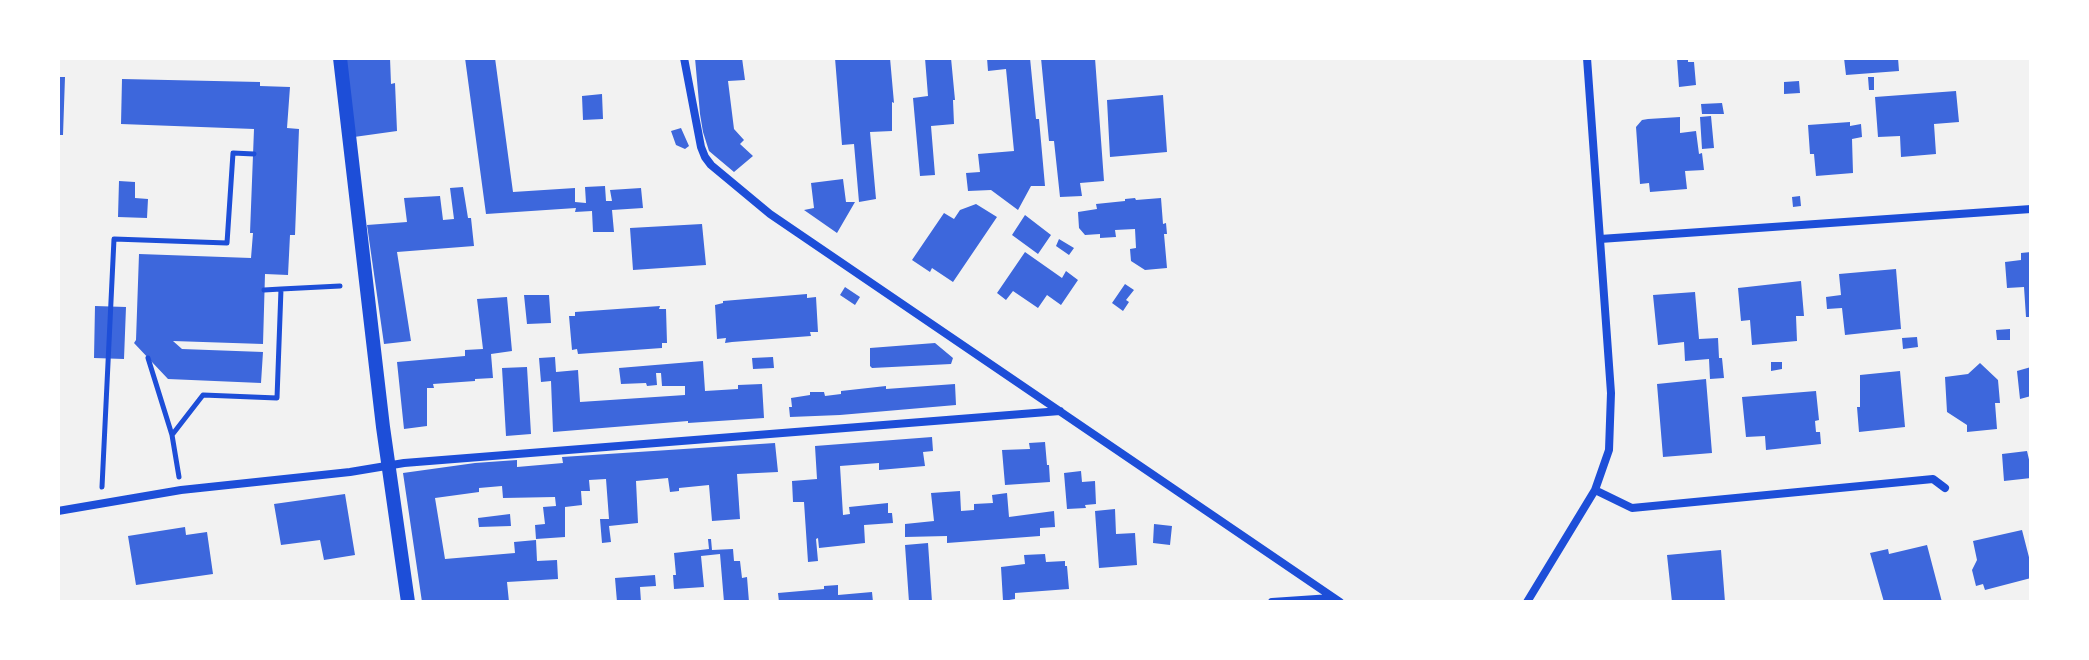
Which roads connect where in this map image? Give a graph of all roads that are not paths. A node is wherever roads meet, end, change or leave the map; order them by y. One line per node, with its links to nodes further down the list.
1 (340, 58): 7 (street)
2 (684, 58): 6 (street)
3 (1587, 58): 5 (street)
4 (2031, 209): 5 (street)
5 (1600, 239): 9 (street)
6 (1060, 411): 7 (street); 11 (street)
7 (388, 466): 10 (street); 12 (street)
8 (1945, 488): 9 (street)
9 (1595, 490): 14 (street)
10 (58, 511)
11 (1336, 600): 13 (street)
12 (408, 602)
13 (1272, 602)
14 (1527, 602)

